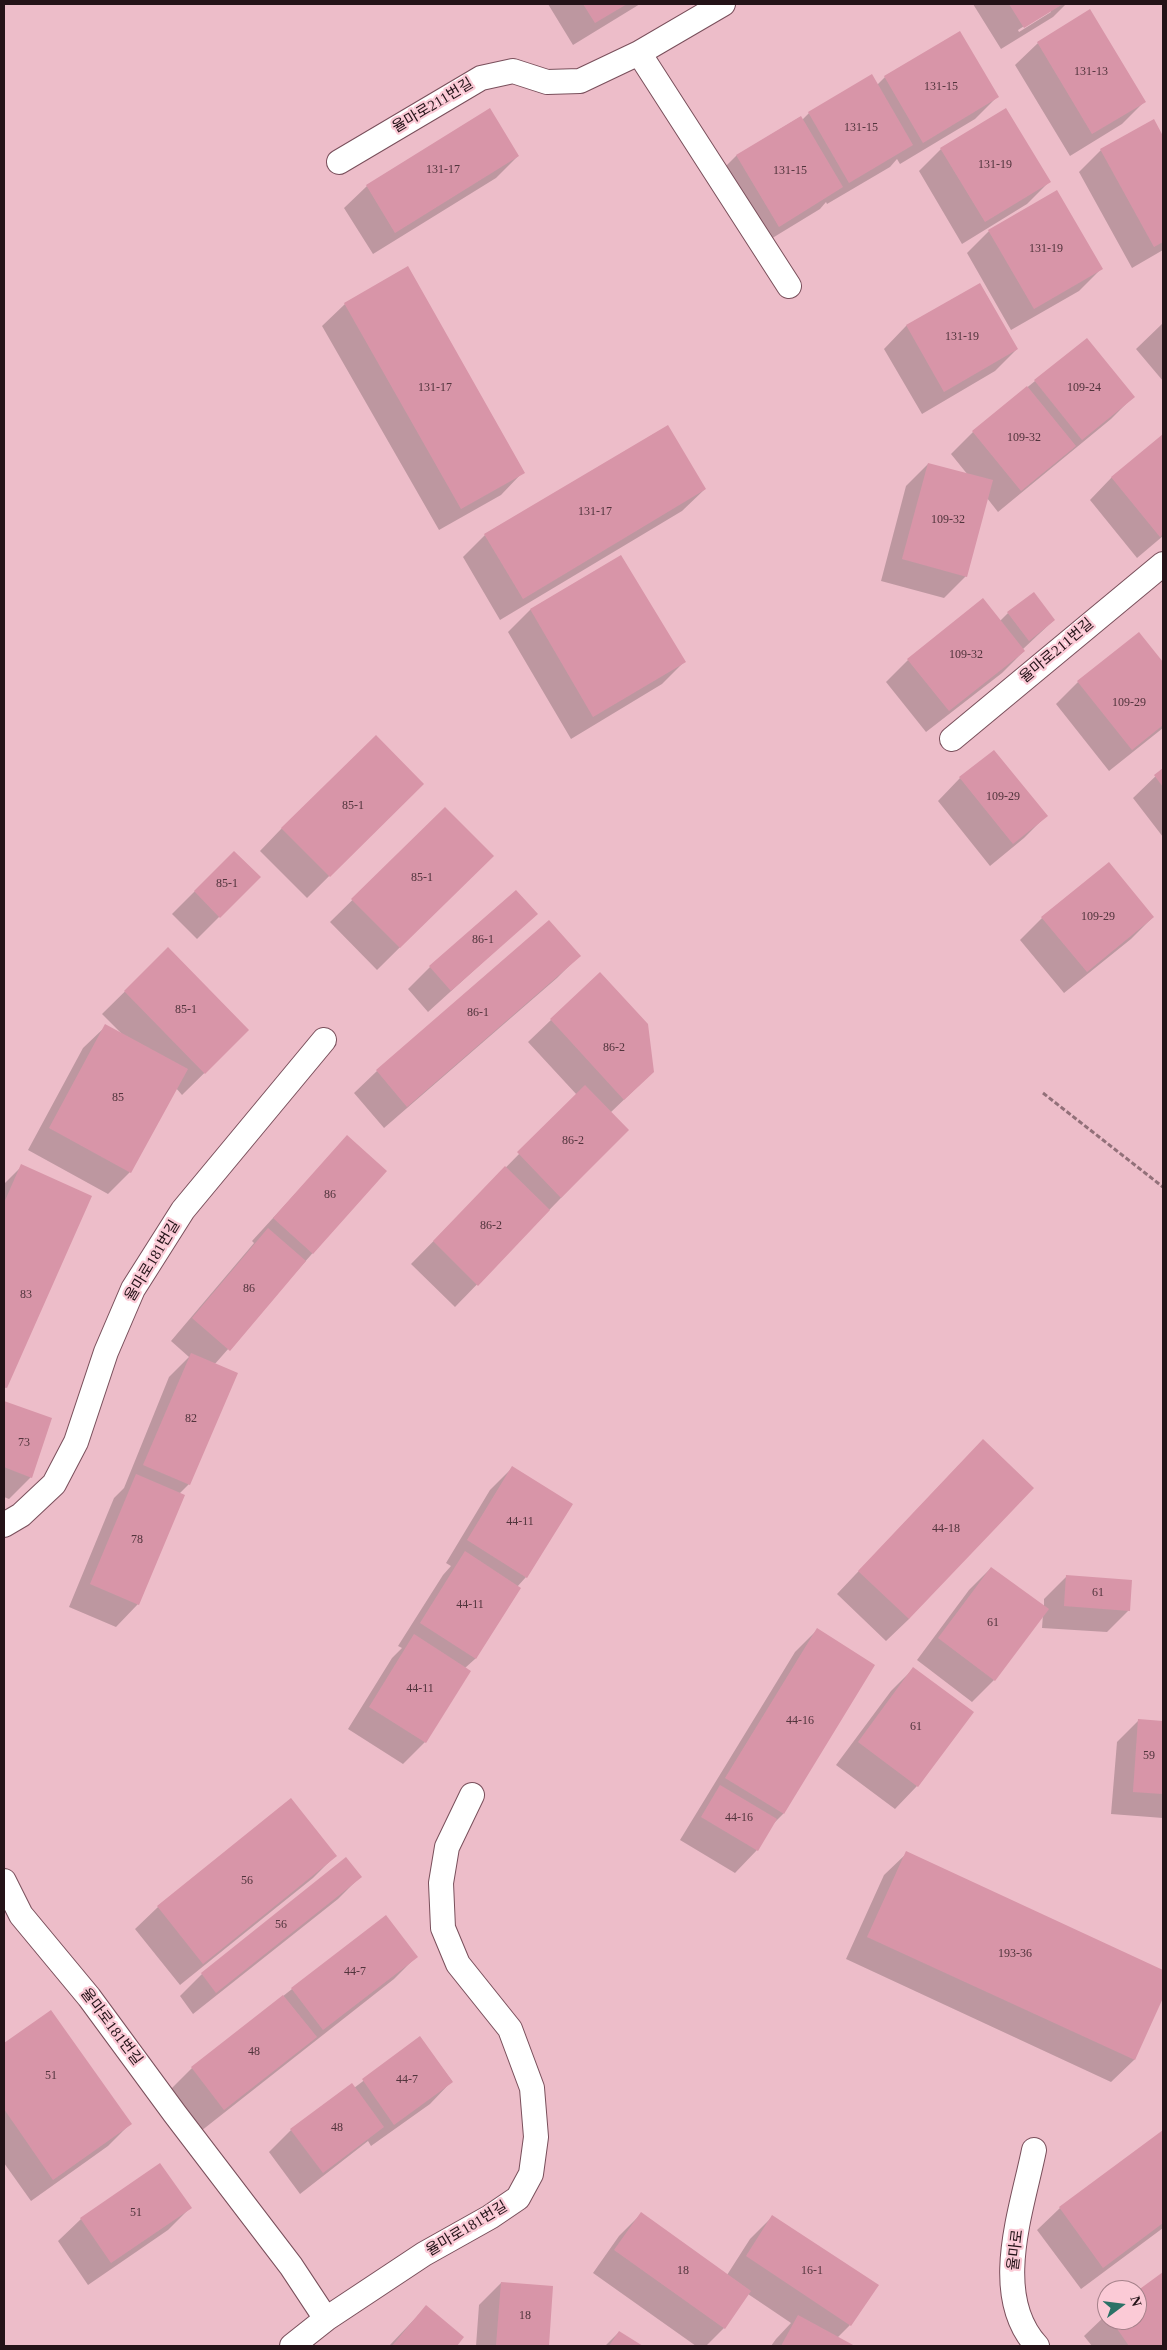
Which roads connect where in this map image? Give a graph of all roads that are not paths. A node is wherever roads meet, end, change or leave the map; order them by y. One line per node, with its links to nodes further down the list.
1 (723, 4): 2 (lane, 율마로211번길)
2 (639, 53): 3 (lane, 율마로211번길); 4 (lane)
3 (339, 162)
4 (789, 286)
5 (1163, 564): 6 (lane, 율마로211번길)
6 (952, 739)
7 (324, 1040): 8 (lane, 율마로181번길)
8 (4, 1525)
9 (472, 1795): 12 (lane, 율마로181번길)
10 (4, 1881): 12 (lane, 율마로181번길)
11 (1034, 2150): 14 (lane, 율마로)
12 (326, 2319): 13 (lane, 율마로181번길)
13 (292, 2346)
14 (1037, 2346)

